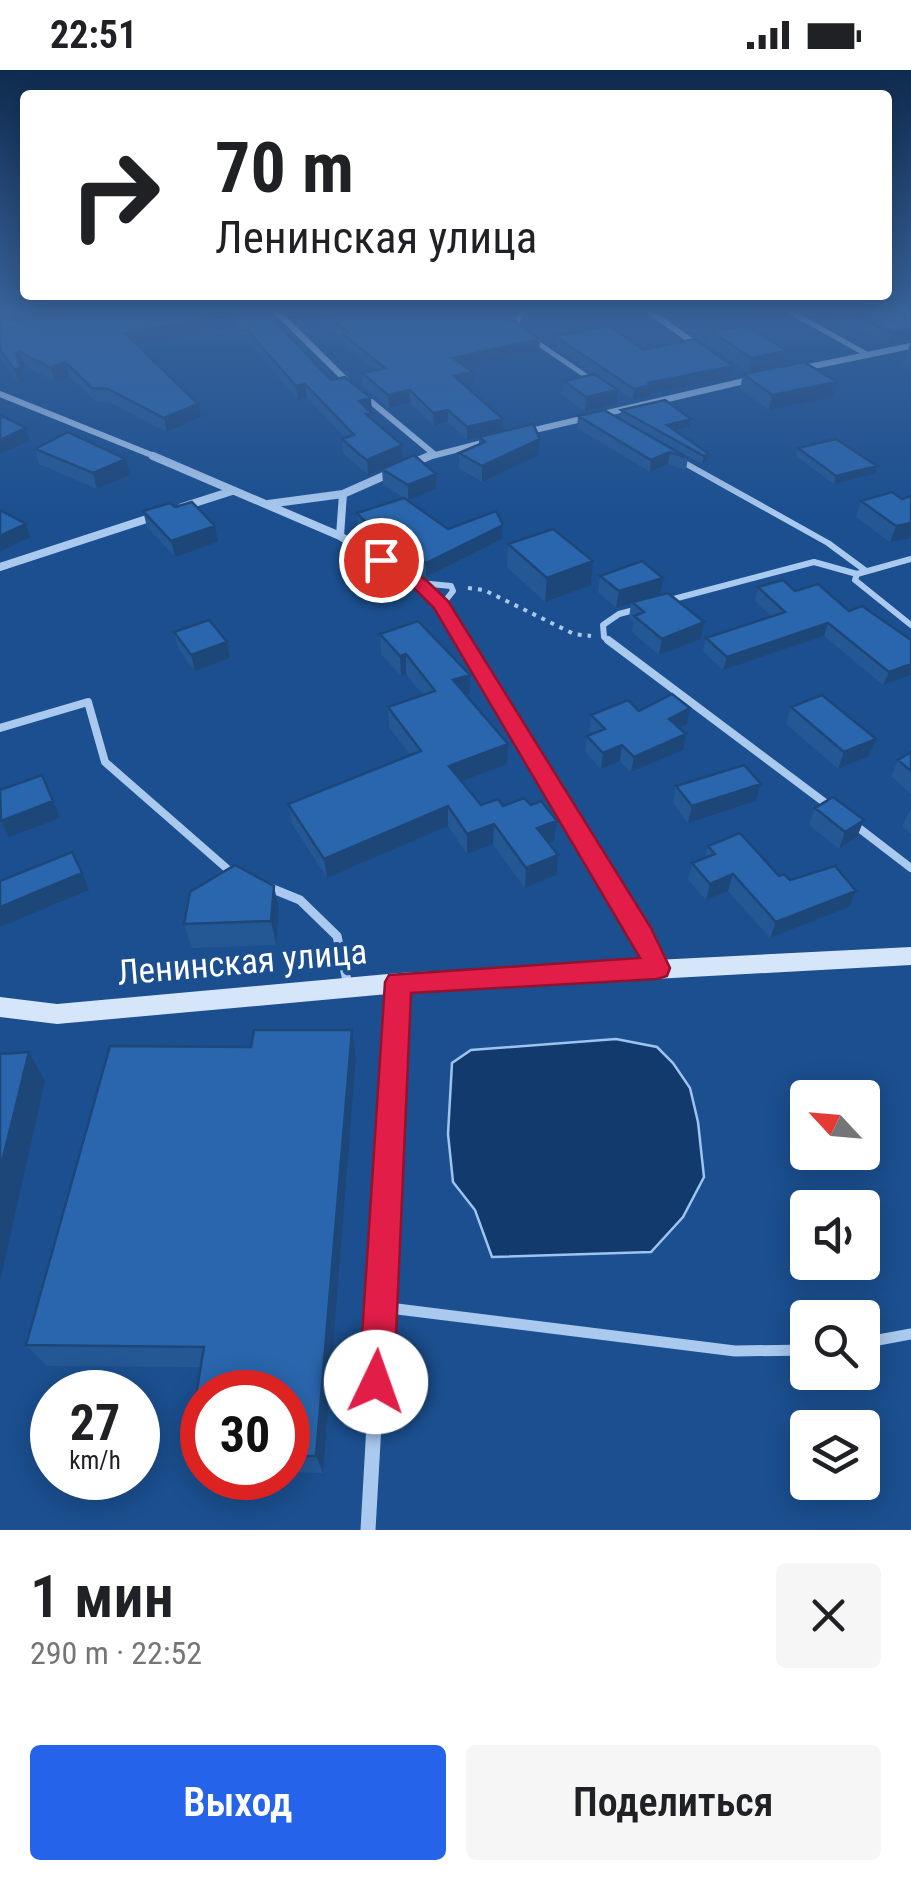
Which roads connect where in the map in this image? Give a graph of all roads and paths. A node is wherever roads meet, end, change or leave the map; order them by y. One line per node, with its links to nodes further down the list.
1 (346, 379): 11 (street)
2 (591, 379): 5 (lane)
3 (751, 379): 4 (street)
4 (747, 380): 8 (street)
5 (601, 386)
6 (0, 394): 13 (street)
7 (617, 397): 8 (lane)
8 (633, 408): 9 (street)
9 (601, 414): 10 (lane); 11 (street)
10 (617, 423)
11 (434, 454): 14 (street)
12 (679, 460): 21 (lane)
13 (233, 490): 15 (street); 16 (street)
14 (344, 494): 15 (street); 18 (street)
15 (267, 504): 18 (street)
16 (180, 508)
17 (162, 514): 20 (street)
18 (340, 536): 22 (street)
19 (911, 559): 21 (lane)
20 (0, 568)
21 (862, 572): 25 (lane); 26 (lane)
22 (420, 584): 23 (lane); 24 (street)
23 (451, 586): 24 (lane); 26 (path)
24 (442, 605): 34 (street)
25 (911, 626)
26 (604, 637): 28 (lane)
27 (0, 728): 31 (lane)
28 (836, 810)
29 (851, 822): 30 (lane)
30 (911, 868)
31 (245, 878)
32 (263, 886): 36 (lane)
33 (911, 956): 34 (street, Ленинская улица)
34 (657, 968): 35 (street, Ленинская улица)
35 (398, 982): 36 (street, Ленинская улица); 38 (street)
36 (349, 989): 37 (street, Ленинская улица)
37 (0, 1007)
38 (381, 1307): 41 (lane); 42 (street)
39 (911, 1334): 40 (lane)
40 (880, 1340)
41 (790, 1350)
42 (368, 1530)

